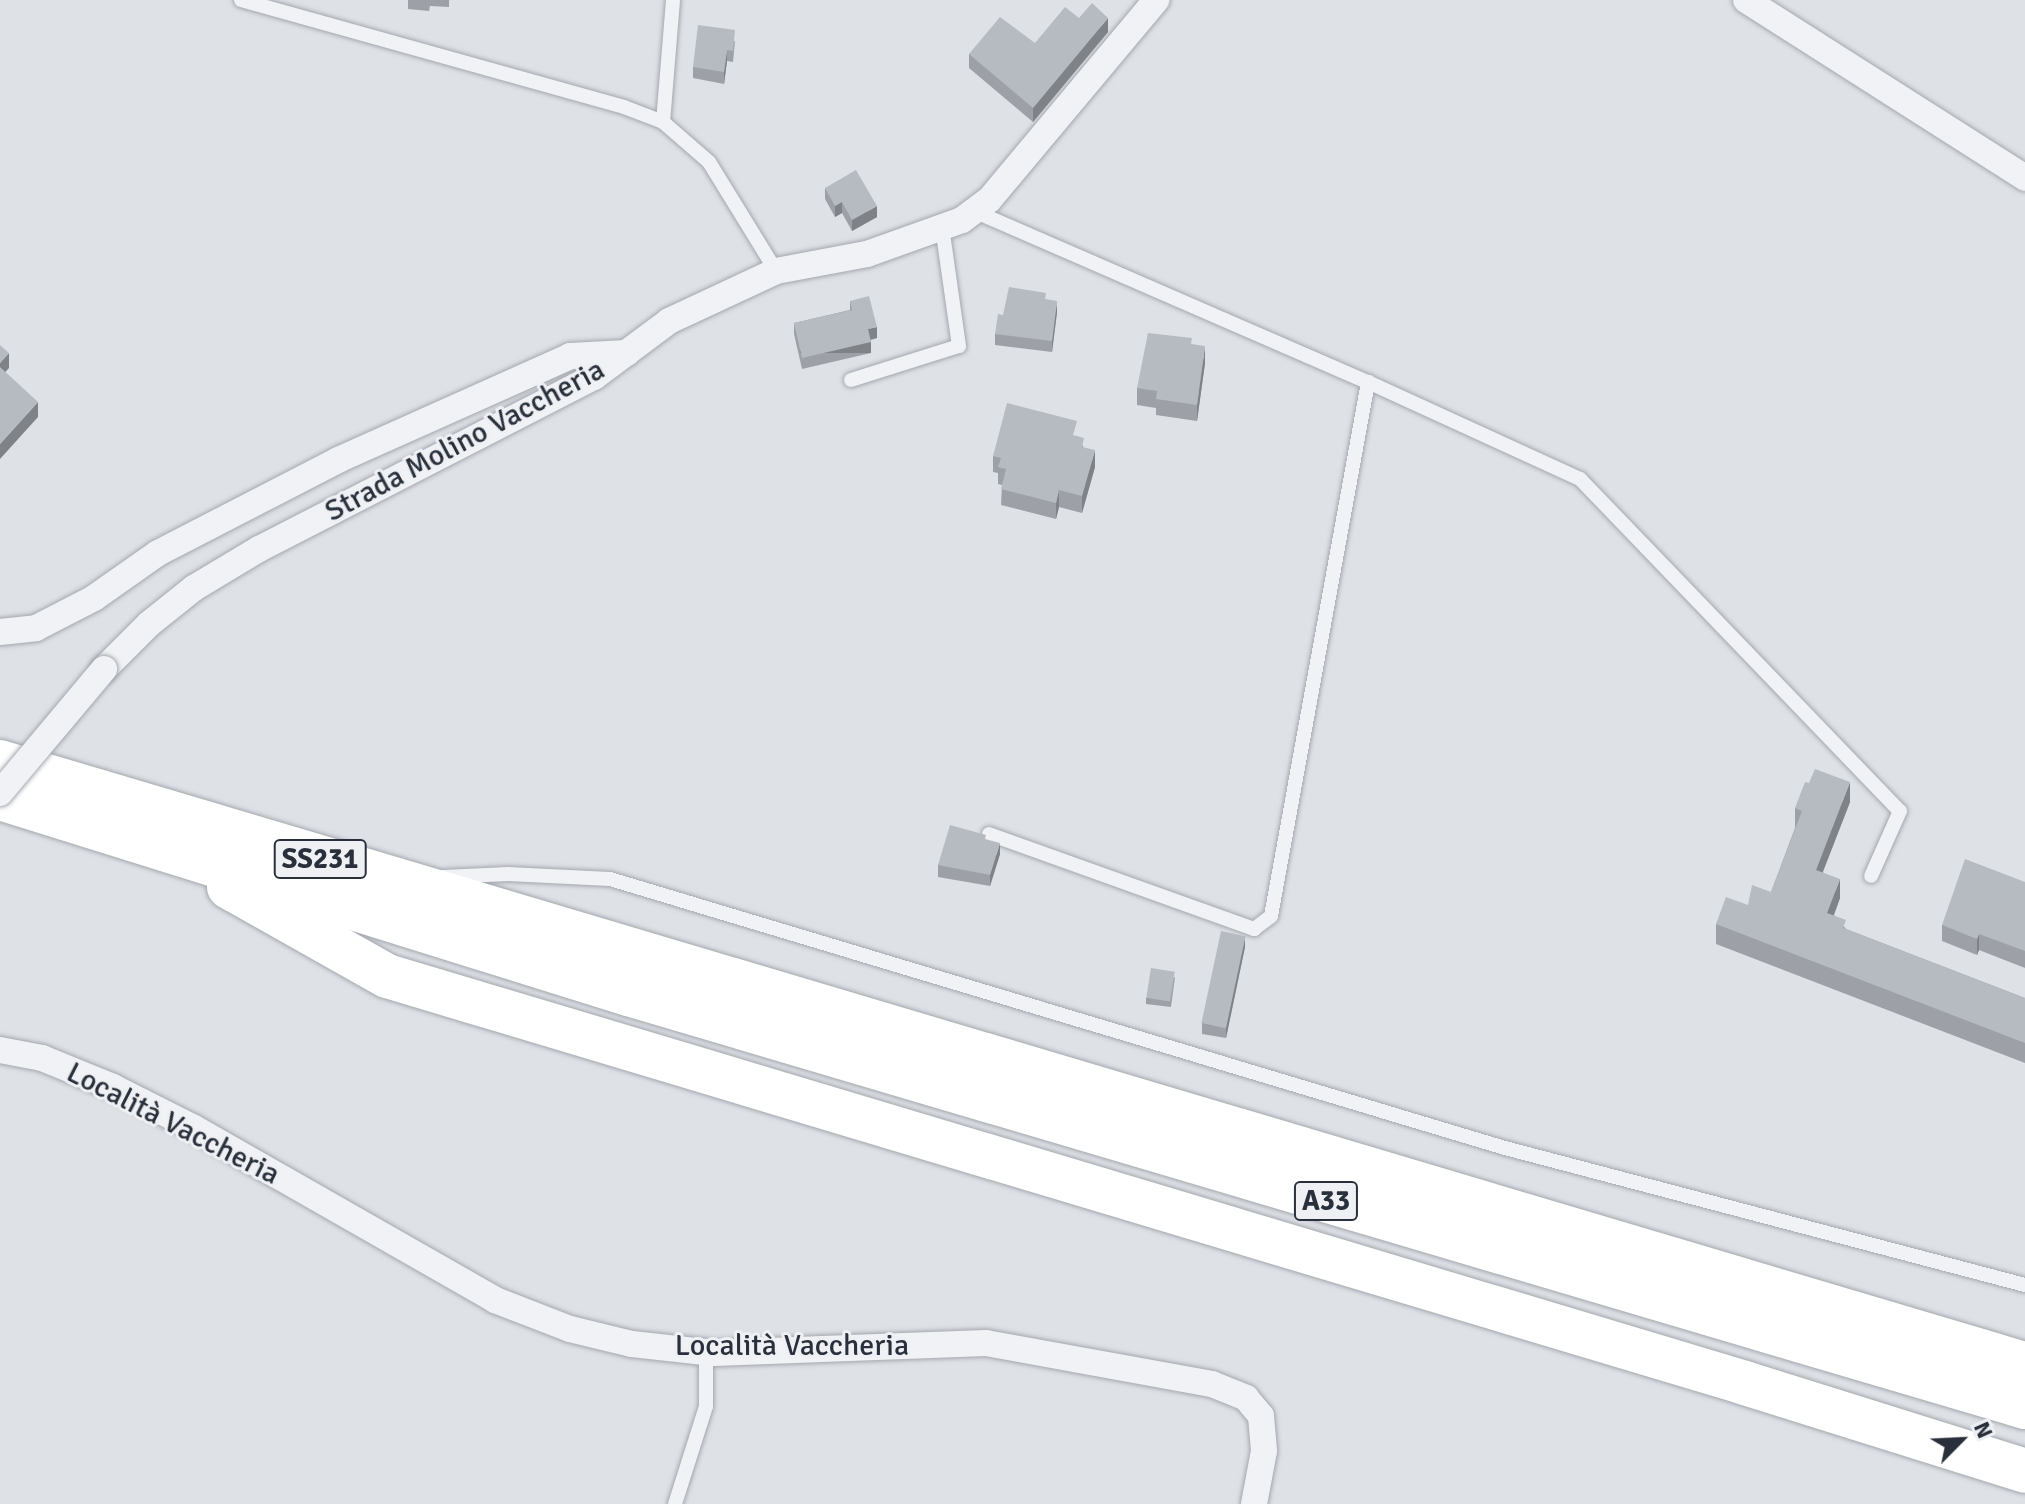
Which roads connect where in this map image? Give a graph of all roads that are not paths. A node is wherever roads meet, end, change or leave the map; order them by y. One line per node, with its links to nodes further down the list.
1 (241, 0): 5 (lane)
2 (673, 0): 5 (lane)
3 (1156, 0): 7 (street)
4 (1746, 0): 6 (street)
5 (663, 122): 9 (lane)
6 (2025, 178)
7 (974, 211): 8 (street); 12 (lane)
8 (942, 227): 9 (street); 11 (lane)
9 (776, 271): 10 (street)
10 (627, 353): 13 (street, Strada Molino Vaccheria); 15 (street, Strada Molino Vaccheria, bridge)
11 (851, 380)
12 (1368, 382): 17 (lane); 18 (lane)
13 (0, 632)
14 (0, 762): 19 (highway, SS231)
15 (0, 795): 16 (highway, SS231)
16 (73, 818): 20 (highway, SS231); 26 (highway)
17 (989, 834)
18 (1871, 876)
19 (386, 880): 20 (highway, SS231); 22 (lane)
20 (634, 974): 24 (highway, A33); 25 (highway, A33)
21 (0, 1050): 23 (street, Località Vaccheria)
22 (2025, 1285)
23 (706, 1352): 27 (lane); 28 (street, Località Vaccheria)
24 (2025, 1364)
25 (2025, 1407)
26 (2025, 1471)
27 (675, 1504)
28 (1254, 1504)

